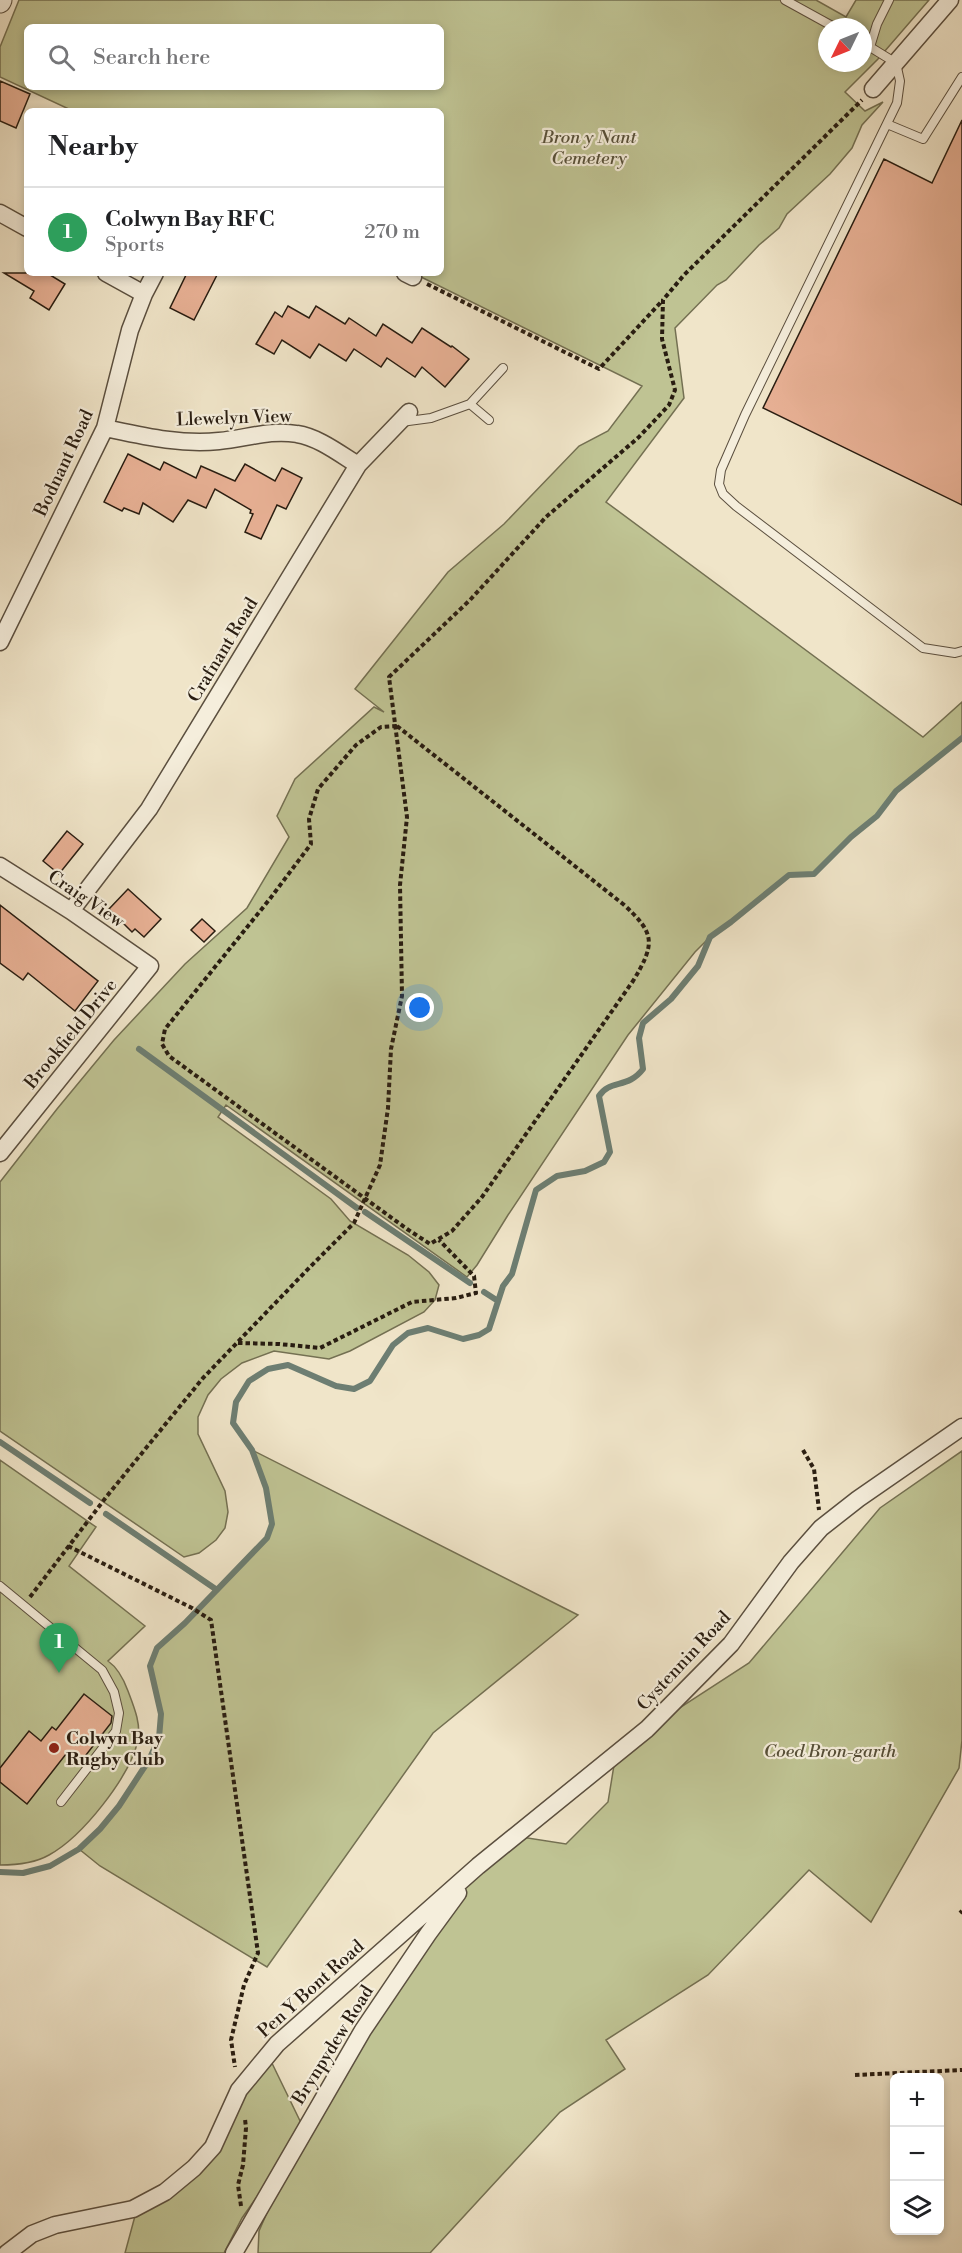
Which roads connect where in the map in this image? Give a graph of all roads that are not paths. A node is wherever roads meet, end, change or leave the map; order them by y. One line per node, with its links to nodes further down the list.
1 (785, 0): 6 (lane)
2 (889, 0): 7 (lane)
3 (950, 0): 9 (street)
4 (957, 0): 5 (lane)
5 (962, 5)
6 (818, 18)
7 (872, 34)
8 (872, 49): 9 (lane)
9 (896, 63): 11 (street); 12 (lane)
10 (962, 77): 12 (lane)
11 (873, 89)
12 (886, 124): 25 (lane)
13 (0, 213): 14 (street)
14 (24, 226)
15 (111, 276): 17 (street)
16 (153, 276): 17 (street, Bodnant Road)
17 (144, 294): 22 (street, Bodnant Road)
18 (503, 368): 19 (lane)
19 (470, 404): 20 (lane); 21 (lane)
20 (405, 417): 23 (street, Crafnant Road)
21 (489, 420)
22 (105, 428): 23 (street, Llewelyn View); 24 (street, Bodnant Road)
23 (358, 465): 27 (street, Crafnant Road)
24 (0, 642)
25 (962, 651)
26 (0, 866): 27 (street, Craig View)
27 (71, 912): 28 (street, Craig View)
28 (150, 966): 29 (street, Brookfield Drive)
29 (0, 1153)
30 (962, 1427): 33 (street, Cystennin Road)
31 (0, 1586): 32 (lane)
32 (61, 1802)
33 (478, 1866): 34 (street, Pen Y Bont Road); 35 (street, Brynpydew Road)
34 (7, 2253)
35 (234, 2253)

